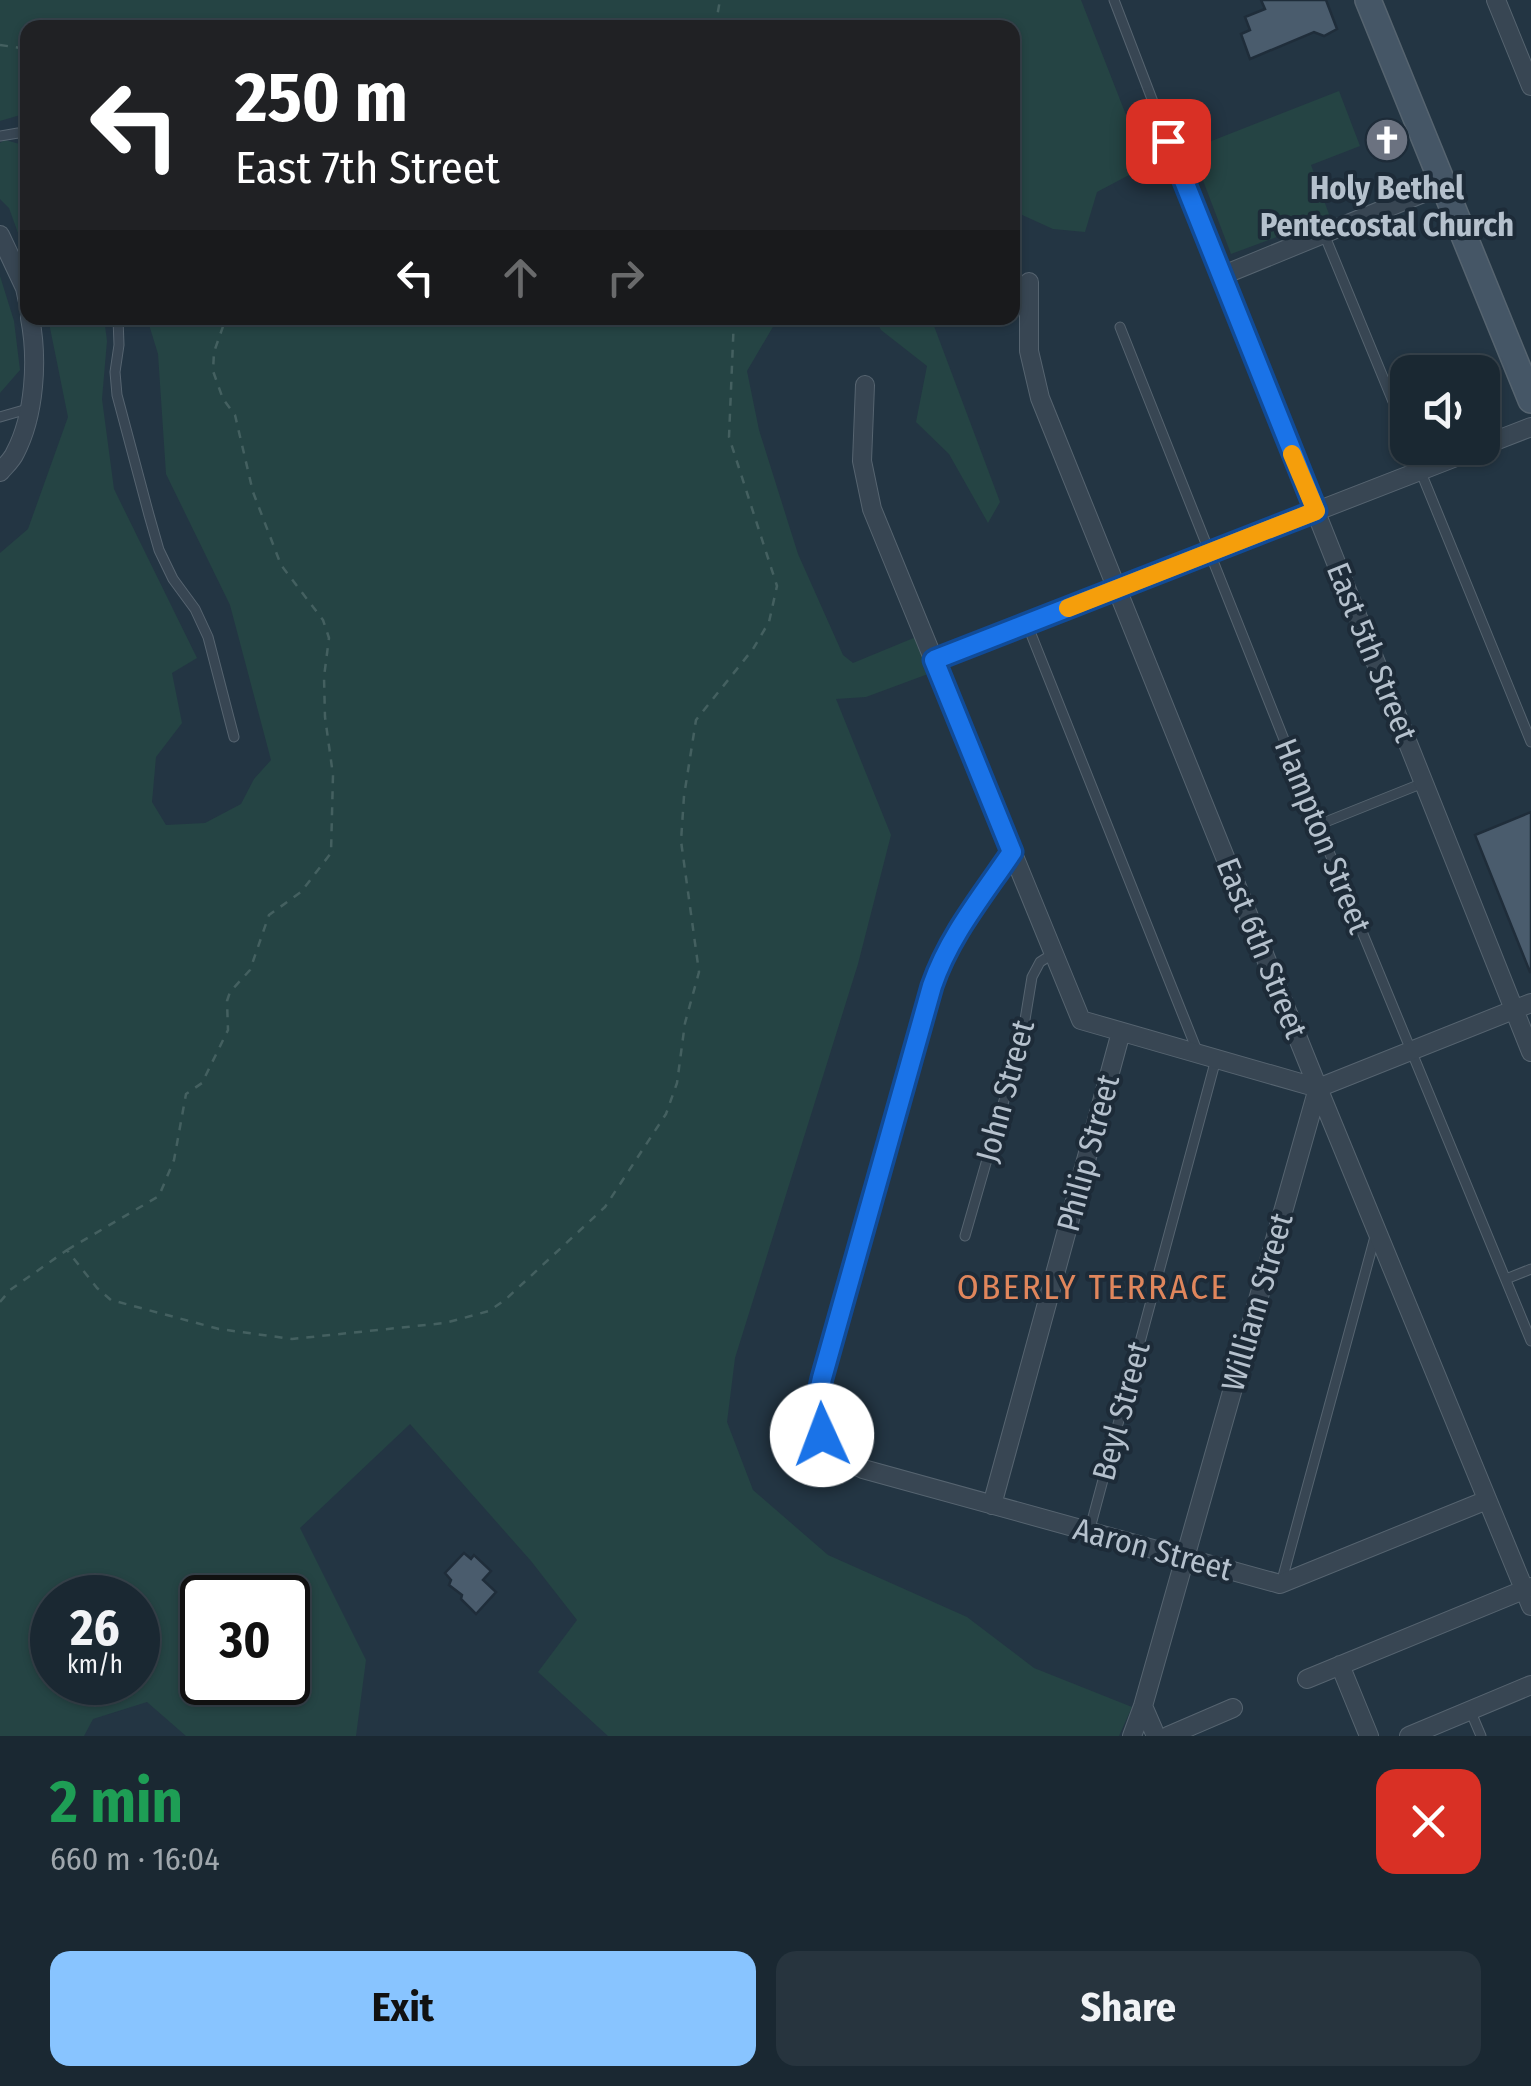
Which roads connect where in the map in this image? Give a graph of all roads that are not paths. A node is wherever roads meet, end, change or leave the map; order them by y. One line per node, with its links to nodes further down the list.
1 (1114, 0): 5 (lane)
2 (1368, 0): 6 (main road)
3 (1496, 0): 4 (street)
4 (1531, 86)
5 (1168, 141): 9 (street, East 5th Street)
6 (1442, 185): 7 (street); 17 (main road)
7 (1324, 234): 9 (street); 16 (lane)
8 (0, 235): 10 (street)
9 (1222, 276): 26 (street, East 5th Street)
10 (20, 277)
11 (1029, 282): 28 (street, East 6th Street)
12 (31, 325): 18 (street)
13 (118, 325): 31 (lane)
14 (1120, 328): 27 (lane, Hampton Street)
15 (864, 384): 30 (street)
16 (1390, 394)
17 (1531, 400)
18 (30, 408): 19 (lane); 25 (street)
19 (0, 417)
20 (1531, 427): 21 (street)
21 (1500, 439)
22 (1419, 465): 24 (lane)
23 (1434, 465): 24 (street)
24 (1421, 470): 26 (street); 32 (lane)
25 (0, 472)
26 (1316, 511): 27 (street); 33 (street, East 5th Street)
27 (1209, 553): 28 (street); 34 (lane, Hampton Street)
28 (1117, 589): 29 (street); 42 (street, East 6th Street)
29 (1026, 624): 30 (street); 41 (lane)
30 (934, 660): 35 (street)
31 (234, 737)
32 (1530, 739)
33 (1423, 782): 34 (lane); 37 (street, East 5th Street)
34 (1318, 826): 39 (lane, Hampton Street)
35 (1012, 852): 36 (street); 49 (street, Aaron Street)
36 (1054, 953): 38 (street, John Street); 44 (lane, John Street)
37 (1522, 1006): 39 (street); 40 (street, East 5th Street)
38 (1121, 1032): 41 (street, John Street); 49 (street, Philip Street)
39 (1410, 1050): 42 (street); 46 (lane, Hampton Street)
40 (1531, 1052)
41 (1207, 1057): 42 (street, John Street); 50 (lane, Beyl Street)
42 (1318, 1088): 43 (street, East 6th Street); 51 (street, William Street)
43 (1377, 1230): 48 (street, East 6th Street); 52 (lane)
44 (965, 1236)
45 (1531, 1270): 46 (lane)
46 (1506, 1280): 47 (lane, Hampton Street)
47 (1531, 1342)
48 (1488, 1500): 52 (street); 53 (street, East 6th Street)
49 (992, 1505): 50 (street, Aaron Street)
50 (1088, 1532): 51 (street, Aaron Street)
51 (1185, 1558): 52 (street, Aaron Street); 57 (street, William Street)
52 (1280, 1584)
53 (1529, 1594): 54 (street)
54 (1340, 1665): 55 (street); 63 (street)
55 (1307, 1679)
56 (1531, 1685): 59 (street)
57 (1143, 1706): 60 (street, William Street); 61 (street)
58 (1233, 1708): 62 (street)
59 (1470, 1710): 64 (street); 65 (lane)
60 (1132, 1736)
61 (1156, 1736)
62 (1168, 1736)
63 (1370, 1736)
64 (1408, 1736)
65 (1480, 1736)

